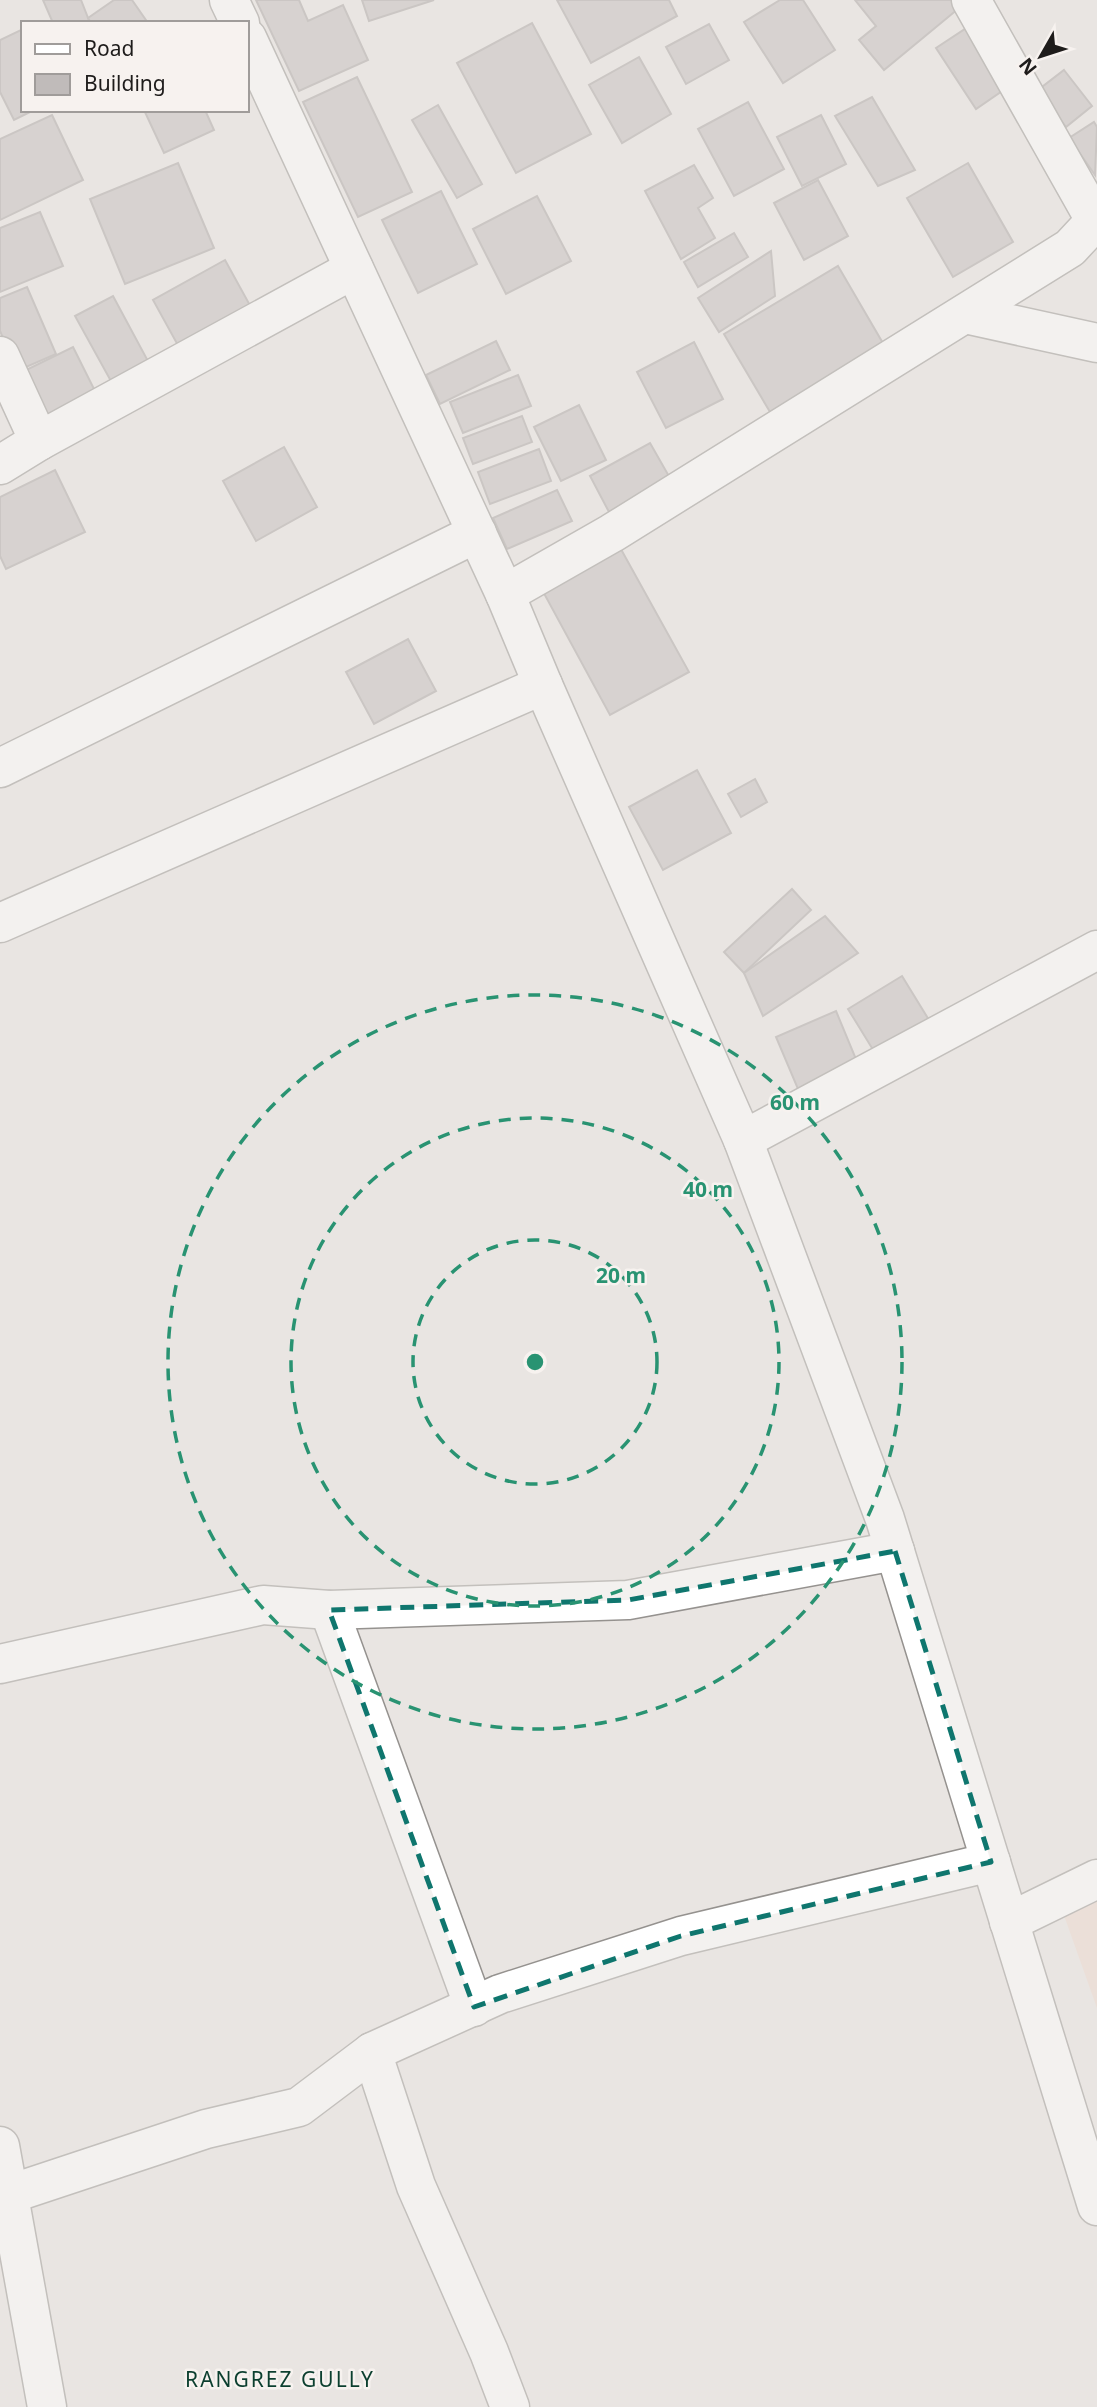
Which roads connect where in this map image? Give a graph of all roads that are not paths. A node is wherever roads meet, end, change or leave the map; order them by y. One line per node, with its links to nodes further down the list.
1 (229, 0): 3 (street)
2 (971, 0): 5 (street)
3 (239, 21)
4 (248, 40): 6 (street)
5 (1096, 220): 7 (street)
6 (354, 269): 10 (street); 12 (street)
7 (965, 314): 8 (street); 13 (street)
8 (1097, 344)
9 (0, 356): 10 (street)
10 (39, 441): 11 (street)
11 (0, 465)
12 (477, 533): 13 (street); 15 (street)
13 (505, 594): 14 (street)
14 (543, 685): 16 (street); 18 (street)
15 (0, 768)
16 (0, 923)
17 (1097, 950): 18 (street)
18 (743, 1140): 19 (street)
19 (895, 1551): 20 (street); 22 (street)
20 (329, 1610): 21 (street); 25 (street)
21 (0, 1664)
22 (991, 1862): 24 (street); 25 (street)
23 (1097, 1879): 24 (street)
24 (1009, 1922): 29 (street)
25 (474, 2007): 26 (street)
26 (372, 2052): 28 (street); 31 (street)
27 (0, 2146): 28 (street)
28 (10, 2194): 30 (street)
29 (1097, 2206)
30 (47, 2407)
31 (510, 2407)

